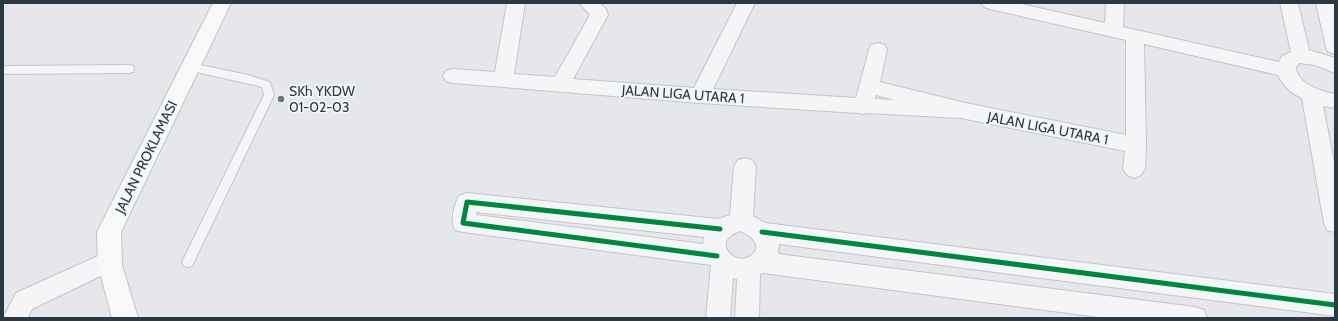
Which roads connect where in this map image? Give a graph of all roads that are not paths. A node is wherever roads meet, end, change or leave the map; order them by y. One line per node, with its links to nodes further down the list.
1 (222, 3): 15 (main road, JALAN PROKLAMASI)
2 (516, 3): 20 (street)
3 (588, 3): 21 (street)
4 (746, 3): 24 (street)
5 (990, 3): 9 (street)
6 (1115, 3): 9 (street)
7 (1289, 3): 13 (street)
8 (1325, 3): 11 (street)
9 (1114, 31): 10 (street)
10 (1134, 37): 18 (street); 28 (street)
11 (1335, 47)
12 (878, 50): 22 (street)
13 (1301, 56): 14 (street); 18 (street)
14 (1335, 66)
15 (191, 67): 36 (main road, JALAN PROKLAMASI); 37 (lane)
16 (130, 69): 17 (lane)
17 (3, 70)
18 (1286, 70): 23 (street)
19 (453, 76): 20 (street, JALAN LIGA UTARA 1)
20 (503, 80): 21 (street, JALAN LIGA UTARA 1)
21 (560, 85): 24 (street, JALAN LIGA UTARA 1)
22 (869, 86): 26 (street); 27 (street, JALAN LIGA UTARA 1)
23 (1311, 95): 25 (street); 31 (street)
24 (700, 96): 26 (street, JALAN LIGA UTARA 1)
25 (1335, 101)
26 (863, 107): 27 (street, JALAN LIGA UTARA 1)
27 (960, 110): 28 (street, JALAN LIGA UTARA 1)
28 (1136, 145): 30 (street)
29 (745, 166): 32 (street)
30 (1134, 169)
31 (1334, 212)
32 (741, 222): 33 (street); 34 (street)
33 (720, 229): 35 (street); 35 (street)
34 (762, 232): 38 (street); 39 (street)
35 (720, 259): 38 (street); 42 (street)
36 (109, 261): 40 (street); 41 (main road, JALAN PROKLAMASI)
37 (188, 262)
38 (755, 265): 43 (street); 44 (street)
39 (1335, 305)
40 (15, 318)
41 (125, 318)
42 (718, 318)
43 (747, 318)
44 (1195, 318)

